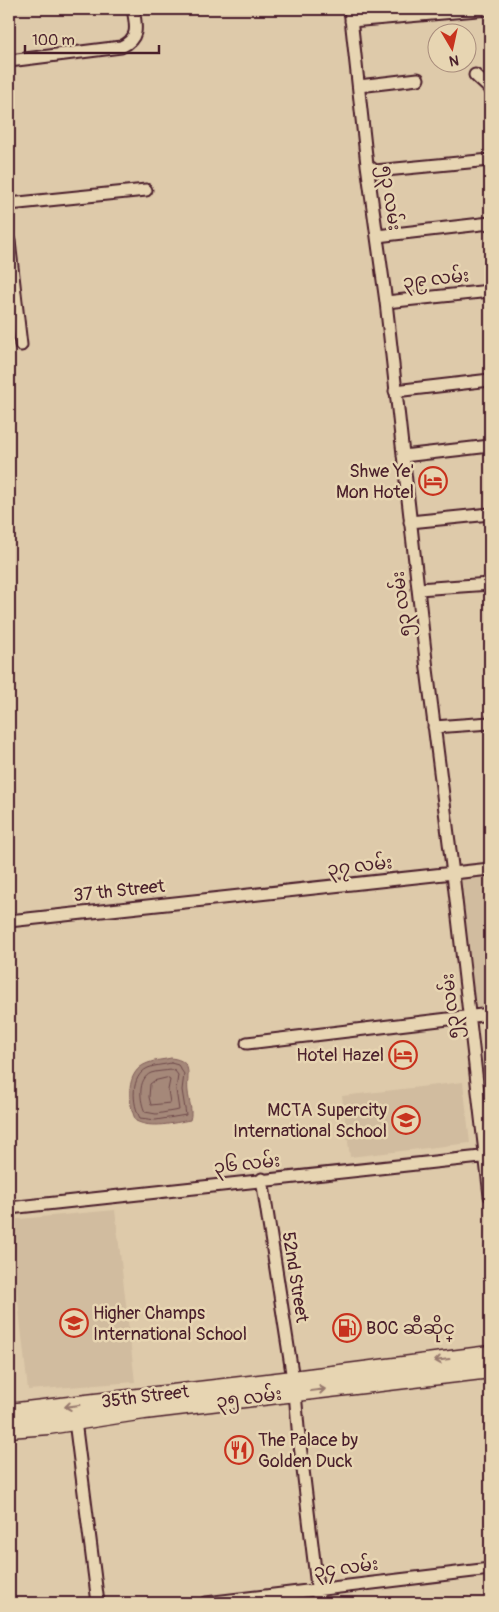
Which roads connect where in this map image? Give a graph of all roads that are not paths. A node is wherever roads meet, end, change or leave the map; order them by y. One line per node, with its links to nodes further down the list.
1 (133, 9): 5 (street)
2 (350, 9): 4 (street, ၅၃ လမ်း)
3 (489, 9): 4 (street)
4 (351, 21): 8 (street, ၅၃ လမ်း)
5 (9, 61)
6 (476, 75): 9 (street)
7 (418, 79): 8 (street)
8 (359, 86): 11 (street, ၅၃ လမ်း)
9 (490, 89)
10 (490, 160): 11 (street)
11 (367, 164): 15 (street, ၅၃ လမ်း)
12 (146, 190): 13 (street)
13 (9, 204)
14 (490, 223): 15 (street)
15 (377, 236): 18 (street, ၅၃ လမ်း)
16 (9, 241): 19 (street)
17 (490, 292): 18 (street, ၃၉ လမ်း)
18 (386, 302): 21 (street, ၅၃ လမ်း)
19 (21, 346)
20 (490, 380): 21 (street)
21 (395, 391): 23 (street, ၅၃ လမ်း)
22 (490, 446): 23 (street)
23 (403, 456): 25 (street, ၅၃ လမ်း)
24 (490, 514): 25 (street)
25 (410, 522): 27 (street, ၅၃ လမ်း)
26 (490, 584): 27 (street)
27 (418, 589): 29 (street, ၅၃ လမ်း)
28 (490, 723): 29 (street)
29 (434, 727): 31 (street, ၅၃ လမ်း)
30 (490, 869): 31 (street, ၃၇ လမ်း)
31 (453, 874): 32 (street, ၃၇ လမ်း); 35 (street, ၅၃ လမ်း)
32 (233, 896): 33 (street, 37 th Street)
33 (9, 921)
34 (490, 1014): 35 (street)
35 (469, 1016): 36 (street); 37 (street, ၅၃ လမ်း)
36 (247, 1042)
37 (488, 1156): 38 (street, ၃၆ လမ်း); 39 (street, ၅၃ လမ်း)
38 (262, 1180): 40 (street, ၃၆ လမ်း); 43 (street, 52nd Street)
39 (490, 1196)
40 (9, 1208)
41 (490, 1355): 43 (main road, 35th Street, one-way to 43)
42 (490, 1369): 43 (main road, ၃၅ လမ်း, one-way to 42)
43 (294, 1386): 45 (main road, 35th Street, one-way to 45); 46 (main road, ၃၅ လမ်း); 49 (street, 52nd Street)
44 (9, 1413): 45 (main road, 35th Street)
45 (34, 1418): 46 (main road, ၃၅ လမ်း); 47 (main road, ၃၅ လမ်း)
46 (75, 1421): 50 (street)
47 (9, 1428)
48 (490, 1570): 49 (street, ၃၄ လမ်း)
49 (317, 1589): 51 (street, ၃၄ လမ်း); 52 (street, 52nd Street)
50 (98, 1603)
51 (206, 1603)
52 (319, 1603)

